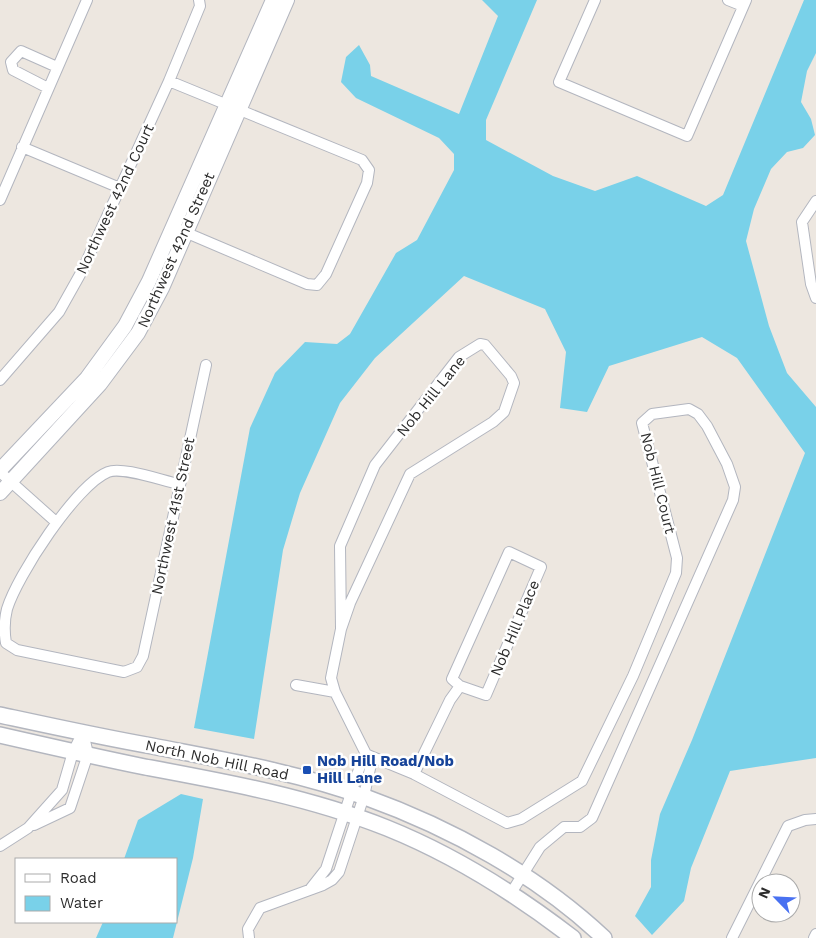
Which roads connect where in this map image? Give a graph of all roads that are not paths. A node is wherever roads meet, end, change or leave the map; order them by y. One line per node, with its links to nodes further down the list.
1 (87, 0): 8 (street)
2 (200, 0): 9 (street, Northwest 42nd Court)
3 (273, 0): 11 (street, Northwest 42nd Street)
4 (287, 0): 11 (street, Northwest 42nd Street)
5 (595, 0): 7 (street)
6 (728, 0): 7 (street)
7 (745, 3)
8 (57, 67): 10 (street); 10 (street)
9 (169, 81): 11 (street); 14 (street, Northwest 42nd Court)
10 (48, 88): 12 (street)
11 (231, 108): 17 (street, Northwest 42nd Street); 18 (street, Northwest 42nd Street); 18 (street)
12 (22, 147): 13 (street); 14 (street)
13 (4, 183): 15 (street)
14 (120, 188): 21 (street, Northwest 42nd Court)
15 (0, 200)
16 (816, 201): 19 (street)
17 (172, 226): 18 (street); 22 (street, Northwest 42nd Street)
18 (185, 232): 22 (street, Northwest 42nd Street)
19 (816, 298)
20 (206, 365): 23 (street, Northwest 41st Street)
21 (0, 380)
22 (3, 474): 24 (street, Northwest 42nd Street); 25 (street)
23 (179, 484): 25 (street); 25 (street, Northwest 41st Street)
24 (0, 493)
25 (56, 522)
26 (340, 629): 26 (street, Nob Hill Lane); 29 (street, Nob Hill Lane)
27 (296, 685): 29 (street)
28 (460, 686): 28 (street, Nob Hill Place); 35 (street)
29 (335, 692): 34 (street, Nob Hill Lane)
30 (0, 716): 31 (main road, North Nob Hill Road)
31 (83, 732): 33 (street); 36 (main road, North Nob Hill Road)
32 (0, 735): 33 (main road, North Nob Hill Road)
33 (80, 753): 37 (main road, North Nob Hill Road); 39 (street); 39 (street)
34 (368, 755): 35 (street, Nob Hill Court); 36 (street)
35 (414, 774): 43 (street, Nob Hill Court)
36 (358, 795): 37 (street); 43 (main road, North Nob Hill Road)
37 (352, 815): 41 (street); 42 (street); 45 (main road, North Nob Hill Road)
38 (816, 819): 47 (street)
39 (28, 828): 40 (street)
40 (0, 846)
41 (329, 861): 42 (street); 44 (street)
42 (342, 865): 44 (street)
43 (522, 875): 45 (street, Nob Hill Court); 50 (main road, North Nob Hill Road)
44 (309, 890): 48 (street)
45 (510, 893): 49 (main road, North Nob Hill Road)
46 (816, 934): 51 (street)
47 (735, 937)
48 (249, 938)
49 (573, 938)
50 (604, 938)
51 (814, 938)

